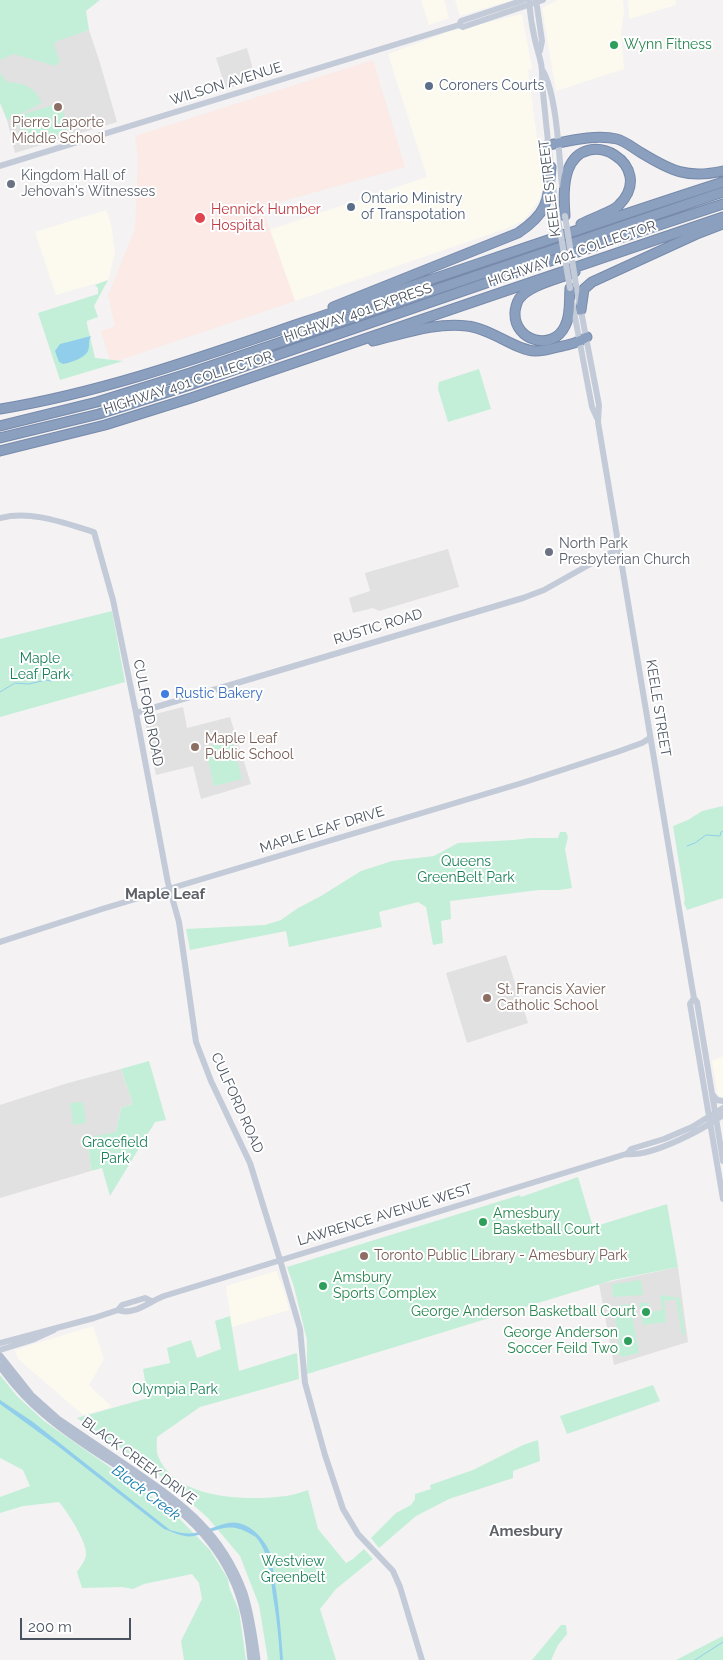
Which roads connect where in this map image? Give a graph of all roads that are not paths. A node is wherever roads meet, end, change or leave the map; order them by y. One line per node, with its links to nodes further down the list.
1 (524, 0): 3 (main road, WILSON AVENUE)
2 (535, 2): 3 (main road, WILSON AVENUE); 4 (main road, KEELE STREET)
3 (459, 25): 5 (main road, WILSON AVENUE)
4 (553, 144): 6 (main road, KEELE STREET); 7 (highway); 11 (main road, KEELE STREET)
5 (0, 166)
6 (550, 167): 11 (main road, KEELE STREET); 18 (highway)
7 (723, 170)
8 (723, 182): 14 (highway, HIGHWAY 401 COLLECTOR)
9 (723, 192): 22 (highway, HIGHWAY 401 EXPRESS)
10 (723, 204): 23 (highway, HIGHWAY 401 EXPRESS)
11 (561, 217): 14 (highway); 16 (main road, KEELE STREET, bridge)
12 (723, 217): 15 (highway, HIGHWAY 401 COLLECTOR)
13 (723, 224): 17 (highway)
14 (556, 237): 18 (highway, HIGHWAY 401 COLLECTOR)
15 (636, 246): 16 (highway); 20 (highway, HIGHWAY 401 COLLECTOR)
16 (573, 286): 17 (main road, KEELE STREET); 19 (main road, KEELE STREET)
17 (581, 310): 19 (main road, KEELE STREET)
18 (298, 324): 21 (highway, HIGHWAY 401 COLLECTOR)
19 (584, 339): 20 (highway); 26 (main road, KEELE STREET)
20 (343, 346): 24 (highway, HIGHWAY 401 COLLECTOR)
21 (0, 409)
22 (0, 425)
23 (0, 438)
24 (0, 451)
25 (0, 518): 27 (main road, CULFORD ROAD)
26 (619, 548): 27 (main road, RUSTIC ROAD); 28 (main road, KEELE STREET)
27 (136, 713): 29 (main road, CULFORD ROAD)
28 (650, 738): 29 (main road, MAPLE LEAF DRIVE); 31 (main road, KEELE STREET)
29 (170, 888): 30 (main road, MAPLE LEAF DRIVE); 43 (main road, CULFORD ROAD)
30 (0, 942)
31 (694, 998): 32 (main road, KEELE STREET); 36 (main road, KEELE STREET)
32 (713, 1094): 33 (main road); 36 (main road, KEELE STREET)
33 (723, 1102)
34 (723, 1108): 36 (main road, LAWRENCE AVENUE WEST)
35 (723, 1115): 36 (main road, LAWRENCE AVENUE WEST)
36 (713, 1118): 37 (main road, LAWRENCE AVENUE WEST); 38 (main road, KEELE STREET); 39 (main road, LAWRENCE AVENUE WEST); 40 (main road, KEELE STREET)
37 (700, 1130): 38 (main road); 39 (main road, LAWRENCE AVENUE WEST)
38 (713, 1140): 41 (main road, KEELE STREET)
39 (627, 1154): 43 (main road, LAWRENCE AVENUE WEST)
40 (723, 1161)
41 (721, 1179): 42 (main road, KEELE STREET)
42 (723, 1199)
43 (280, 1260): 44 (main road, LAWRENCE AVENUE WEST); 53 (main road, CULFORD ROAD)
44 (55, 1329): 45 (main road, LAWRENCE AVENUE WEST); 46 (main road, LAWRENCE AVENUE WEST)
45 (0, 1343)
46 (0, 1350)
47 (0, 1356): 49 (main road, BLACK CREEK DRIVE)
48 (0, 1366): 49 (main road, BLACK CREEK DRIVE)
49 (201, 1526): 50 (main road, BLACK CREEK DRIVE)
50 (210, 1537): 51 (main road, BLACK CREEK DRIVE); 52 (main road, BLACK CREEK DRIVE)
51 (252, 1660)
52 (257, 1660)
53 (422, 1660)

